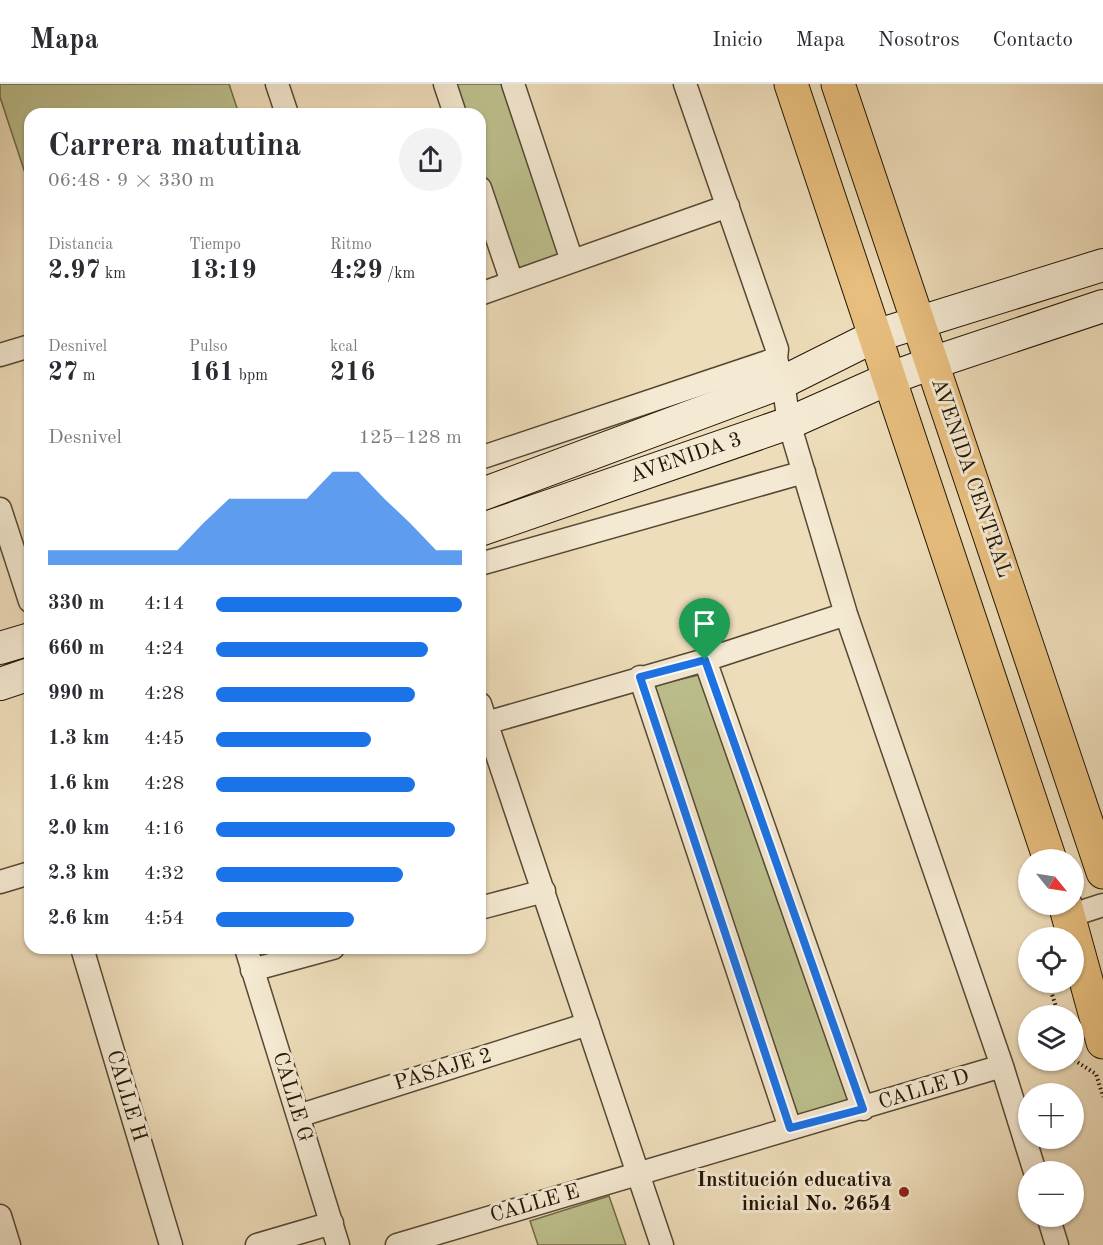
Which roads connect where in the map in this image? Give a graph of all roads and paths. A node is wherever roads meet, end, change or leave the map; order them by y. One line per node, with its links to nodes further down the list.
1 (277, 84): 7 (street)
2 (445, 84): 8 (street)
3 (513, 84): 11 (street)
4 (685, 84): 10 (street)
5 (791, 84): 17 (main road)
6 (838, 84): 16 (main road, AVENIDA CENTRAL)
7 (284, 108)
8 (453, 108)
9 (486, 206): 13 (street)
10 (728, 206): 11 (street); 21 (street)
11 (572, 261): 13 (street)
12 (1103, 265): 16 (main road, AVENIDA 3)
13 (512, 282): 14 (street)
14 (486, 292)
15 (1103, 306): 20 (main road, AVENIDA 3)
16 (917, 324): 17 (main road, AVENIDA 3); 20 (main road, AVENIDA CENTRAL)
17 (875, 336): 21 (main road, AVENIDA 3); 22 (main road)
18 (24, 348): 19 (street)
19 (0, 355)
20 (932, 363): 22 (main road, AVENIDA 3); 41 (main road, AVENIDA CENTRAL)
21 (779, 370): 23 (street); 24 (street); 26 (main road, AVENIDA 3)
22 (888, 379): 23 (main road, AVENIDA 3); 40 (main road)
23 (789, 423): 25 (street); 28 (main road, AVENIDA 3)
24 (486, 456)
25 (804, 472): 29 (street); 31 (street)
26 (486, 492)
27 (0, 509): 30 (street)
28 (486, 528)
29 (486, 562)
30 (24, 583)
31 (846, 614): 34 (street); 55 (street)
32 (24, 641): 33 (main road)
33 (0, 648)
34 (705, 660): 36 (street); 58 (street)
35 (24, 676): 37 (main road)
36 (640, 677): 38 (street); 60 (street)
37 (0, 684)
38 (486, 727)
39 (486, 730): 44 (street)
40 (1046, 849)
41 (1103, 872)
42 (24, 875): 43 (street)
43 (0, 882)
44 (544, 891): 46 (street); 53 (street)
45 (1103, 905): 47 (street)
46 (486, 906)
47 (1084, 908)
48 (1068, 915): 54 (main road)
49 (84, 954): 67 (street, CALLE H)
50 (248, 954): 52 (street, CALLE G)
51 (311, 954): 52 (street)
52 (252, 970): 59 (street, CALLE G)
53 (588, 1024): 59 (street, PASAJE 2); 62 (street)
54 (1103, 1042)
55 (1002, 1066): 58 (street, CALLE D); 61 (street)
56 (1084, 1066): 57 (path)
57 (1103, 1097)
58 (863, 1109): 60 (street, CALLE D)
59 (298, 1116): 64 (street, CALLE G)
60 (790, 1128): 62 (street, CALLE D)
61 (1032, 1161)
62 (638, 1174): 70 (street, CALLE E); 71 (street)
63 (0, 1216): 66 (street)
64 (332, 1223): 68 (street); 69 (street, CALLE G)
65 (1051, 1227): 72 (street)
66 (9, 1245)
67 (171, 1245)
68 (257, 1245)
69 (338, 1245)
70 (397, 1245)
71 (662, 1245)
72 (1057, 1245)

